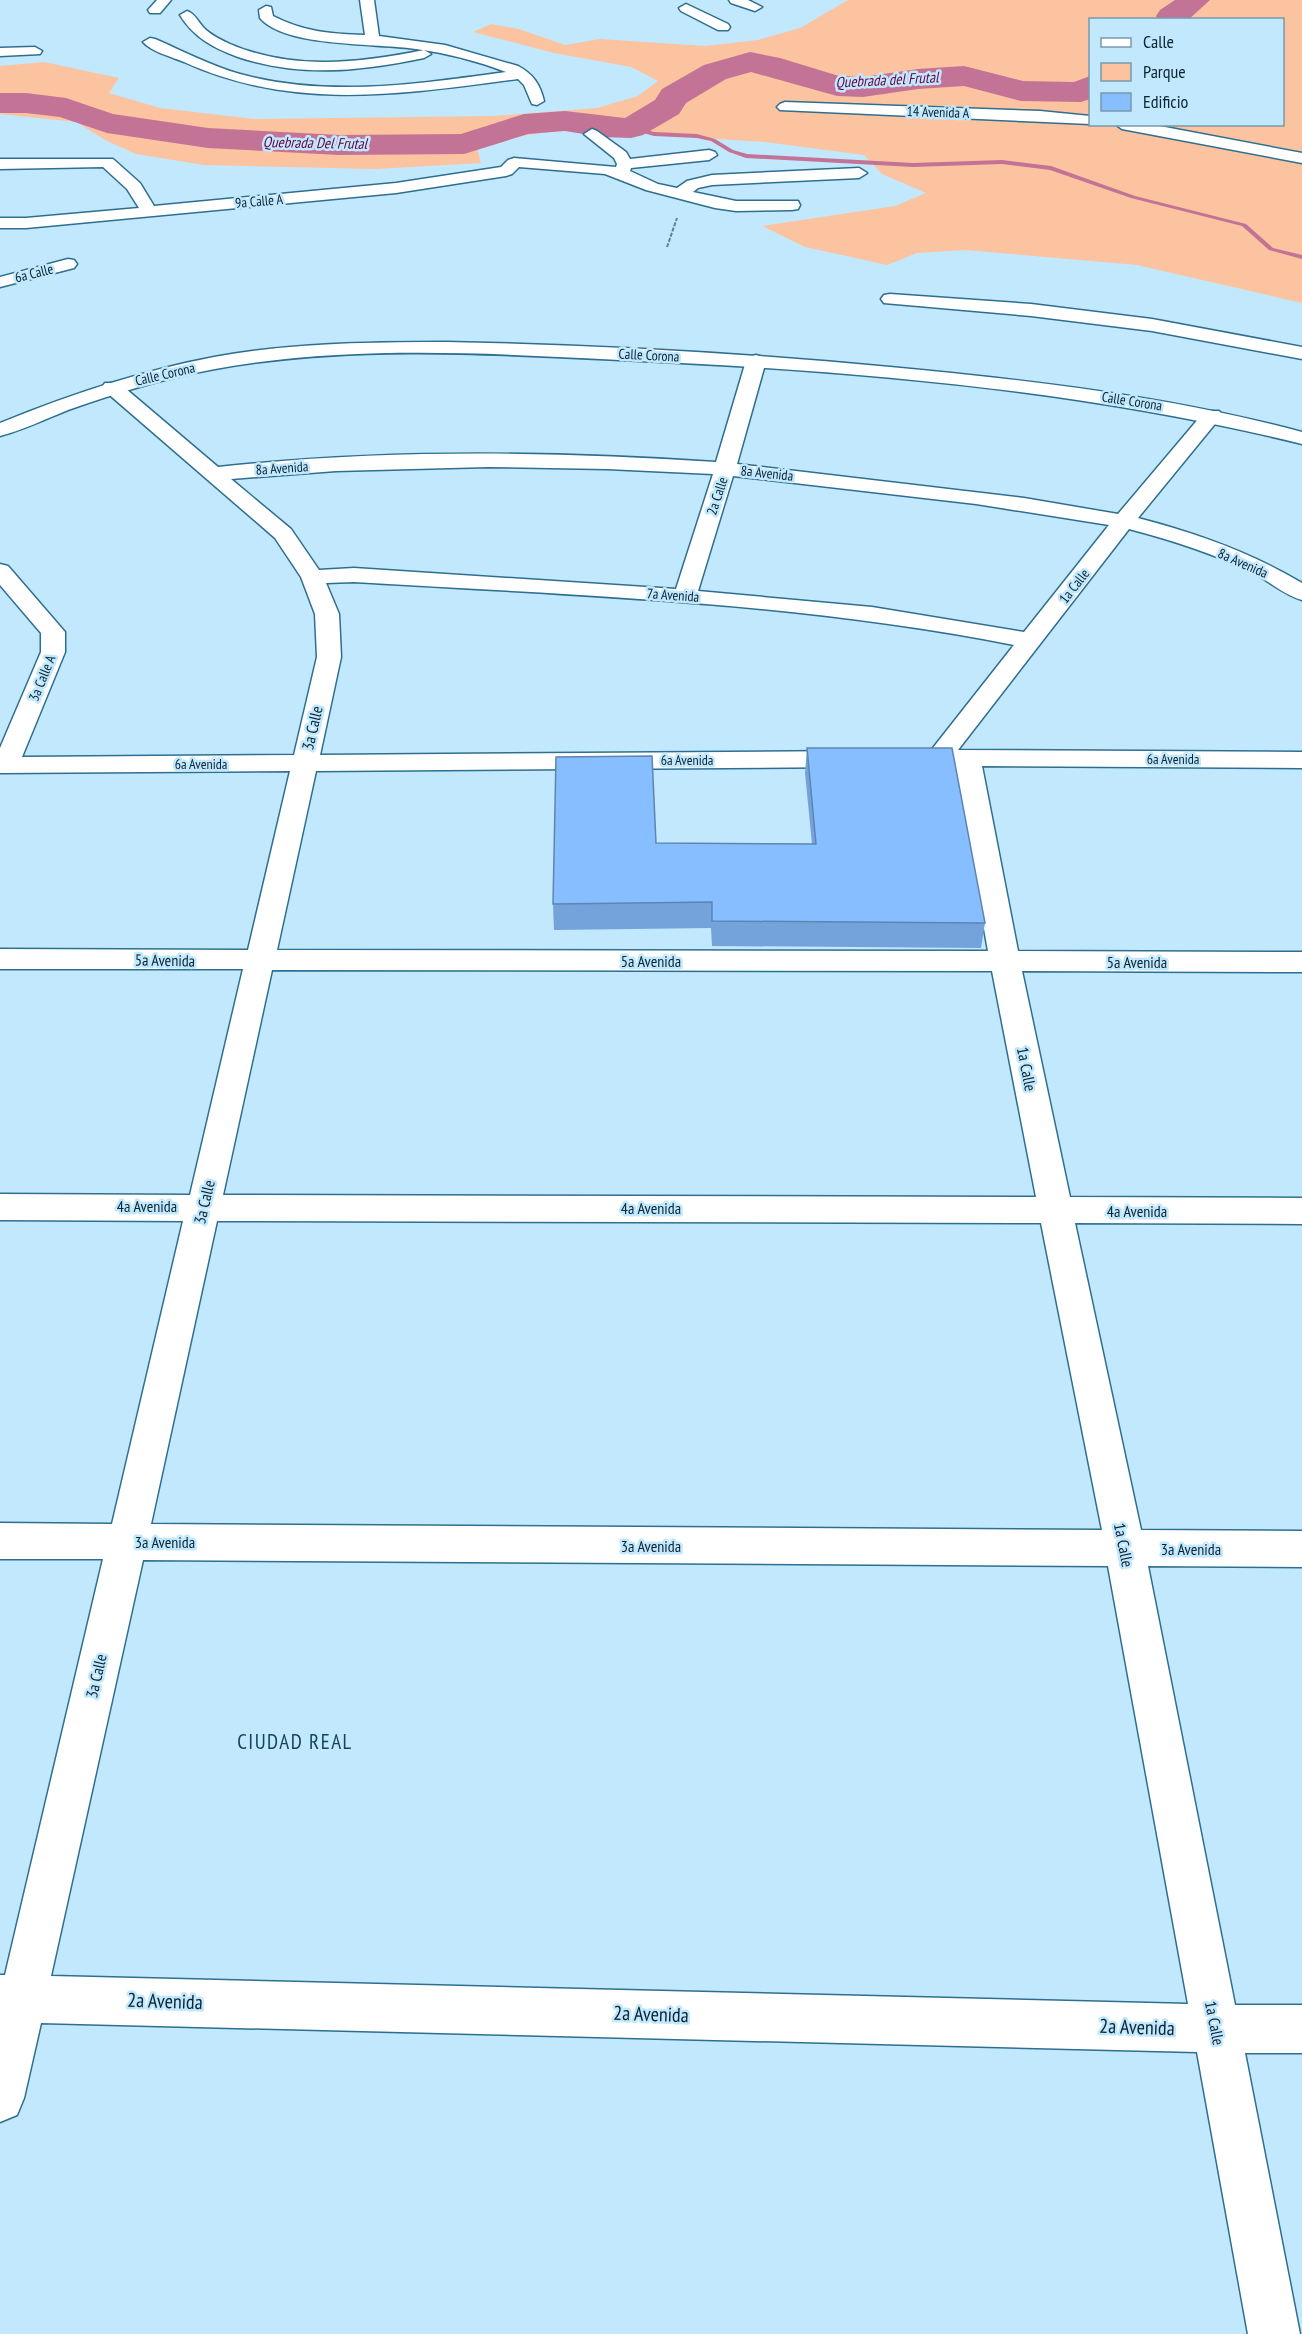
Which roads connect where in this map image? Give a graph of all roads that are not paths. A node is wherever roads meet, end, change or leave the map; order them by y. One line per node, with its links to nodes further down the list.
1 (367, 0): 8 (street)
2 (736, 0): 4 (street)
3 (698, 1): 7 (street)
4 (755, 7)
5 (266, 10): 8 (street)
6 (187, 15): 10 (street)
7 (723, 27)
8 (373, 40): 10 (street)
9 (150, 42): 13 (street)
10 (452, 49): 13 (street)
11 (35, 51): 12 (street)
12 (0, 52)
13 (522, 74): 14 (street)
14 (537, 101)
15 (785, 107): 16 (street, 14 Avenida A)
16 (1089, 120)
17 (1133, 126): 22 (street)
18 (592, 134): 25 (street)
19 (540, 148): 23 (street)
20 (709, 155): 25 (street)
21 (491, 156): 23 (street)
22 (1302, 158)
23 (518, 163): 25 (street); 29 (street, 9a Calle A)
24 (0, 164): 29 (street)
25 (623, 168): 27 (street)
26 (859, 173): 27 (street)
27 (679, 201): 28 (street)
28 (792, 205)
29 (149, 211): 30 (street, 9a Calle A)
30 (0, 223)
31 (68, 264): 32 (street, 6a Calle)
32 (0, 282)
33 (890, 299): 34 (street)
34 (1302, 353)
35 (756, 361): 36 (street, Calle Corona); 37 (street, Calle Corona); 40 (street, 2a Calle)
36 (112, 387): 38 (street, Calle Corona); 41 (street, 3a Calle)
37 (1212, 415): 39 (street, Calle Corona); 42 (street, 1a Calle)
38 (0, 430)
39 (1302, 438)
40 (725, 469): 41 (street, 8a Avenida); 42 (street, 8a Avenida); 46 (street, 2a Calle)
41 (215, 474): 44 (street, 3a Calle)
42 (1124, 522): 45 (street, 8a Avenida); 47 (street, 1a Calle)
43 (0, 571): 52 (street, 3a Calle A)
44 (312, 577): 46 (street, 7a Avenida); 51 (street, 3a Calle)
45 (1302, 594)
46 (685, 596): 47 (street, 7a Avenida)
47 (1031, 641): 48 (street, 1a Calle)
48 (940, 758): 50 (street, 6a Avenida); 55 (street, 1a Calle)
49 (878, 759): 51 (street, 6a Avenida)
50 (1302, 760)
51 (304, 764): 52 (street, 6a Avenida); 54 (street, 3a Calle)
52 (3, 765)
53 (0, 958): 54 (street, 5a Avenida)
54 (260, 961): 55 (street, 5a Avenida); 57 (street, 3a Calle)
55 (1005, 962): 56 (street, 5a Avenida); 59 (street, 1a Calle)
56 (1302, 962)
57 (203, 1206): 58 (street, 4a Avenida); 59 (street, 4a Avenida); 62 (street, 3a Calle)
58 (0, 1207)
59 (1056, 1210): 60 (street, 4a Avenida); 63 (street, 1a Calle)
60 (1302, 1211)
61 (0, 1541): 62 (street, 3a Avenida)
62 (126, 1542): 63 (street, 3a Avenida); 65 (street, 3a Calle)
63 (1125, 1549): 64 (street, 3a Avenida); 66 (street, 1a Calle)
64 (1302, 1549)
65 (12, 1998): 66 (street, 2a Avenida); 68 (street, 3a Calle)
66 (1216, 2029): 67 (street, 2a Avenida); 69 (street, 1a Calle)
67 (1302, 2029)
68 (0, 2098)
69 (1274, 2334)

